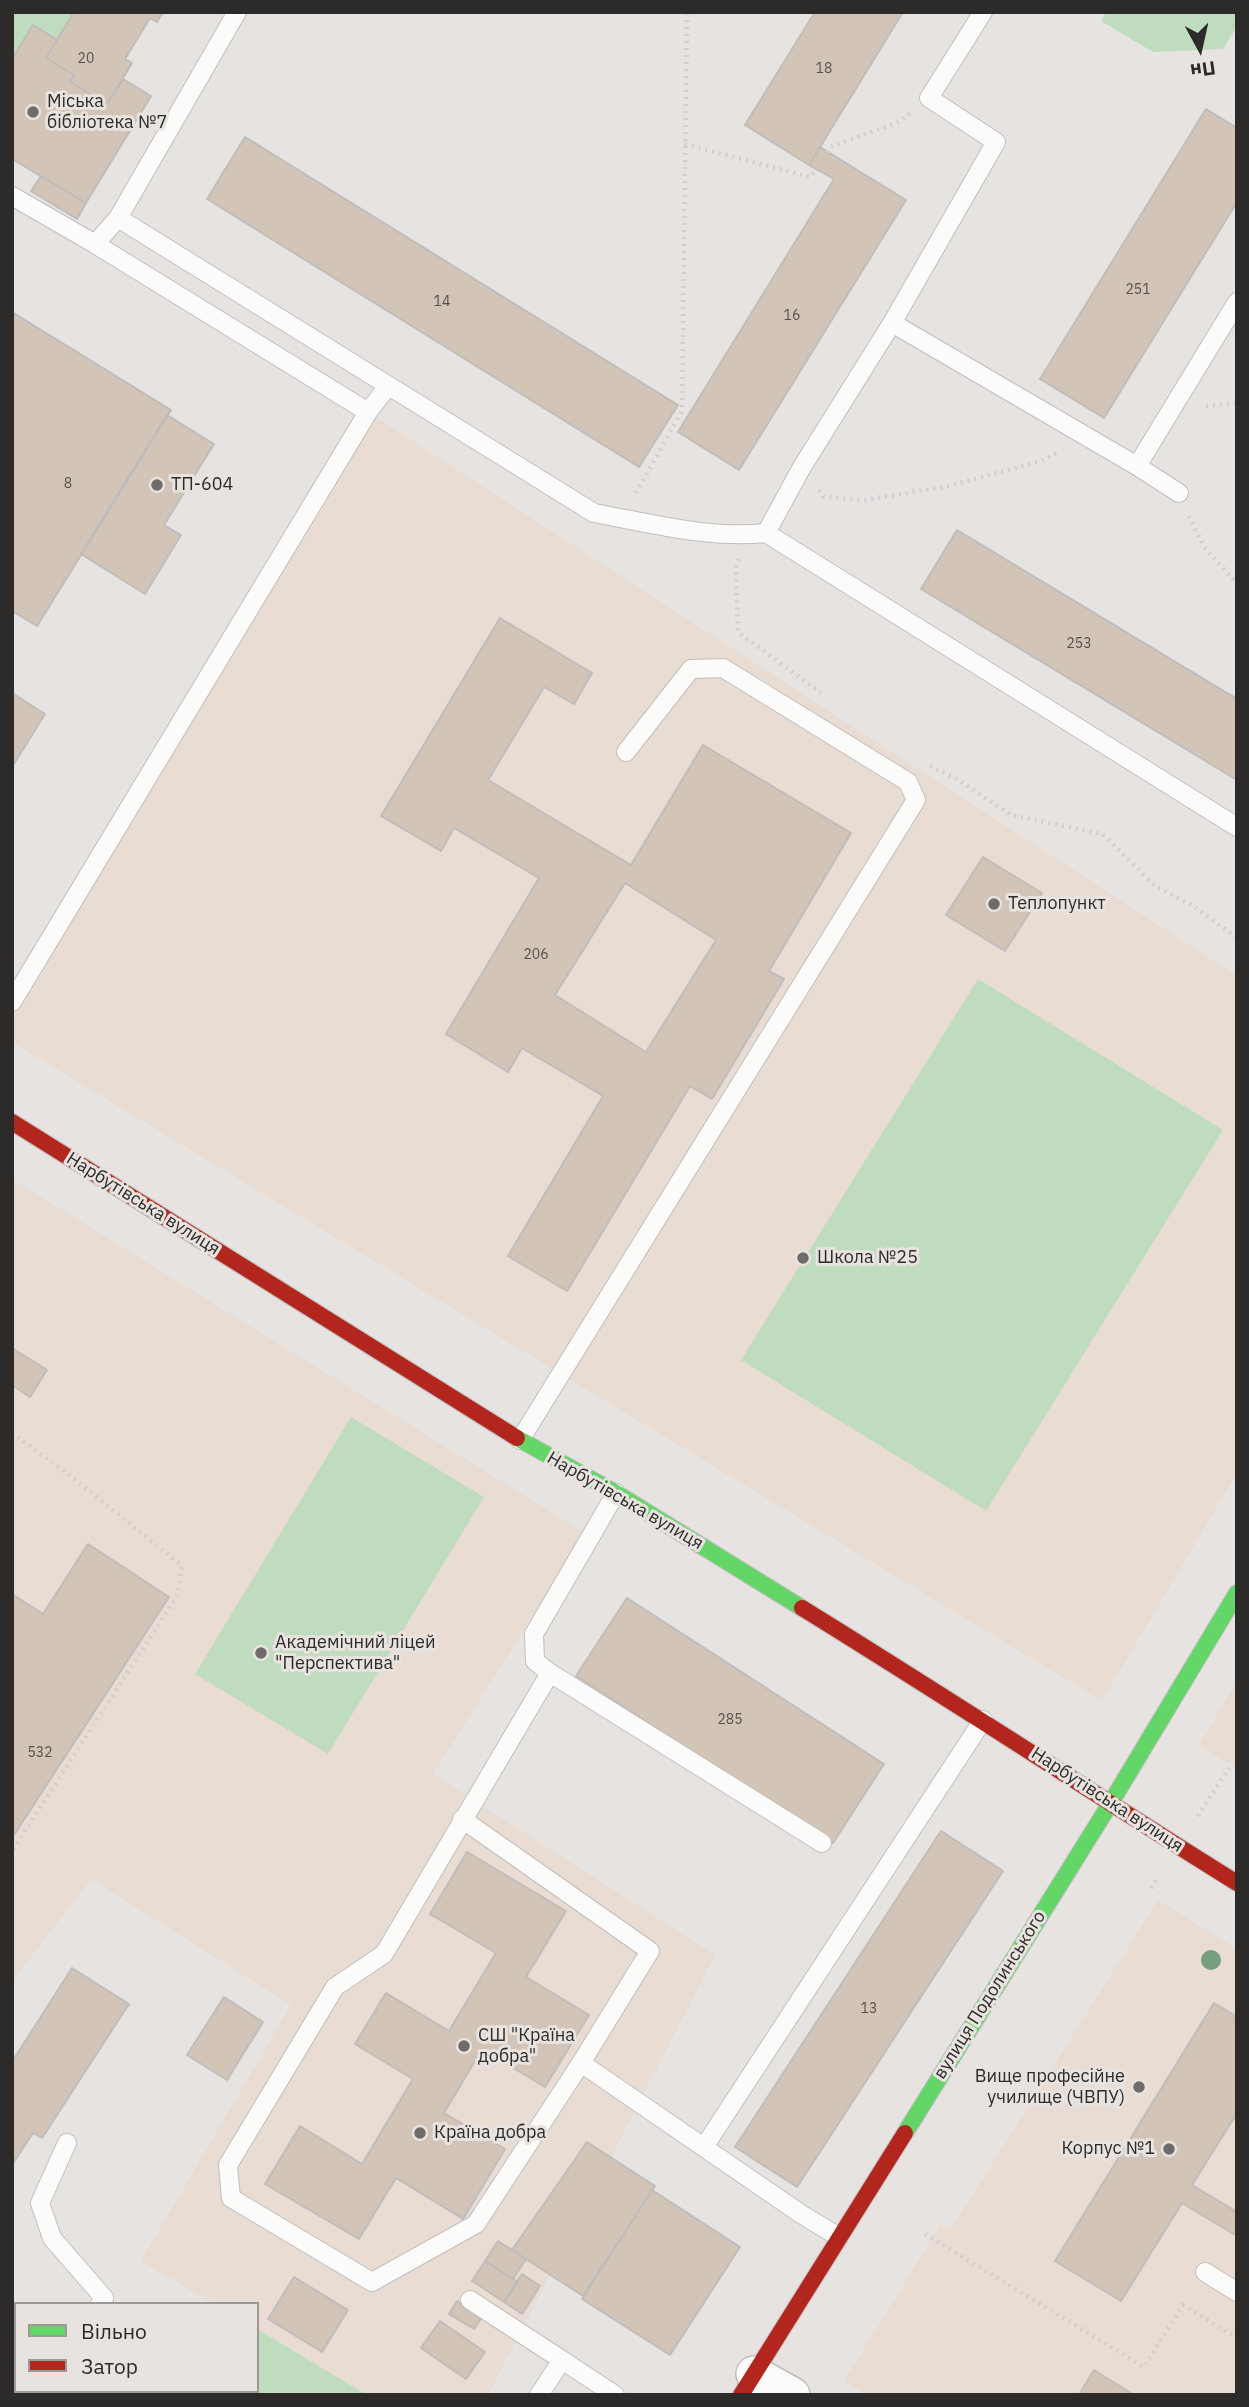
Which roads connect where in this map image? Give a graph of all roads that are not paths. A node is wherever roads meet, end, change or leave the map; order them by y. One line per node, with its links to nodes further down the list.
1 (237, 12): 4 (lane)
2 (983, 12): 7 (lane)
3 (12, 196): 5 (lane)
4 (118, 218): 5 (lane); 8 (lane)
5 (95, 244): 9 (lane)
6 (1237, 302): 10 (lane)
7 (892, 323): 10 (lane); 12 (lane)
8 (388, 386): 9 (lane); 12 (lane)
9 (368, 412): 15 (lane)
10 (1137, 466): 11 (lane)
11 (1179, 493)
12 (766, 533): 14 (lane)
13 (626, 752): 17 (lane)
14 (1237, 827)
15 (12, 1002)
16 (12, 1122): 17 (street, Нарбутівська вулиця)
17 (520, 1440): 18 (street, Нарбутівська вулиця)
18 (616, 1493): 20 (lane); 21 (street, Нарбутівська вулиця)
19 (1237, 1593): 22 (street, вулиця Подолинського)
20 (550, 1673): 23 (lane); 24 (lane)
21 (983, 1720): 22 (street, Нарбутівська вулиця); 28 (lane)
22 (1110, 1804): 25 (street, Нарбутівська вулиця); 29 (street, вулиця Подолинського)
23 (461, 1819): 26 (lane); 26 (lane)
24 (822, 1843)
25 (1237, 1883)
26 (581, 2063): 28 (lane)
27 (67, 2143): 33 (lane)
28 (704, 2147): 29 (lane)
29 (839, 2237): 35 (street, вулиця Подолинського)
30 (1205, 2272): 31 (lane)
31 (1237, 2292)
32 (470, 2300): 34 (lane)
33 (101, 2302)
34 (562, 2360): 36 (lane); 37 (lane)
35 (748, 2384): 38 (street)
36 (539, 2395)
37 (615, 2395)
38 (792, 2395)

